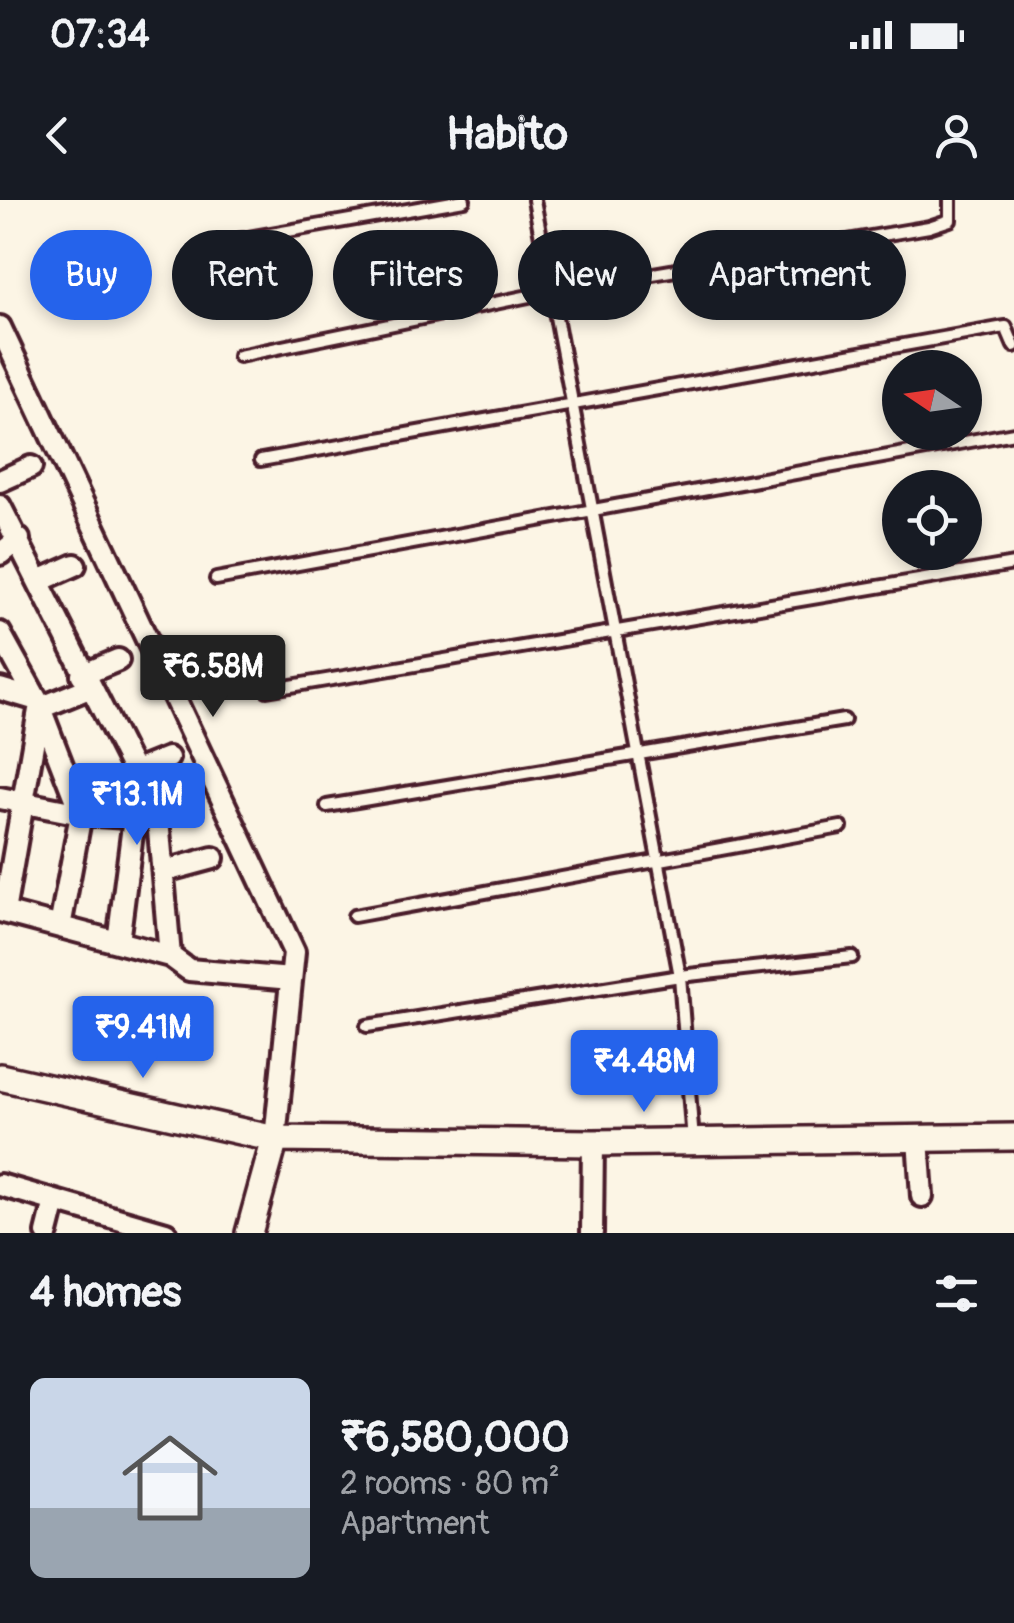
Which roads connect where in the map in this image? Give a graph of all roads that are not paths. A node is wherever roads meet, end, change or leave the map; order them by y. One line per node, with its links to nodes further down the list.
1 (464, 200): 4 (lane)
2 (534, 200): 5 (lane)
3 (950, 200): 6 (lane)
4 (294, 230)
5 (540, 230)
6 (652, 274)
7 (518, 298): 11 (lane)
8 (558, 320): 12 (lane)
9 (0, 327): 53 (street)
10 (1014, 346): 12 (lane)
11 (238, 356)
12 (572, 403): 14 (lane); 18 (lane)
13 (1014, 433): 18 (lane)
14 (261, 460)
15 (31, 466): 16 (street)
16 (0, 481)
17 (0, 506): 19 (street)
18 (592, 511): 23 (lane); 25 (lane)
19 (19, 539): 20 (street); 24 (street)
20 (0, 554)
21 (1014, 564): 25 (lane)
22 (75, 565): 24 (street)
23 (216, 579)
24 (39, 582): 28 (street)
25 (615, 628): 30 (lane); 33 (lane)
26 (0, 634): 31 (street)
27 (118, 660): 28 (street)
28 (85, 681): 31 (street); 35 (street)
29 (0, 689): 31 (street)
30 (267, 690)
31 (38, 704): 37 (street); 39 (street)
32 (844, 720): 33 (lane)
33 (639, 752): 38 (lane); 44 (lane)
34 (168, 758): 35 (street)
35 (133, 772): 41 (street)
36 (0, 798): 37 (street)
37 (23, 805): 39 (street); 46 (street)
38 (327, 806)
39 (81, 814): 40 (street); 48 (street)
40 (134, 818): 41 (street); 49 (street)
41 (158, 820): 45 (street)
42 (842, 827): 44 (lane)
43 (212, 858): 45 (street)
44 (659, 860): 47 (lane); 52 (lane)
45 (165, 871): 50 (street)
46 (2, 912): 48 (street)
47 (354, 916)
48 (60, 927): 49 (street)
49 (118, 942): 50 (street)
50 (170, 956): 53 (street)
51 (852, 956): 52 (lane)
52 (680, 976): 54 (lane); 59 (lane)
53 (292, 979): 58 (street)
54 (367, 1026)
55 (0, 1077): 58 (street)
56 (1014, 1137): 57 (street)
57 (918, 1138): 59 (street); 62 (street)
58 (274, 1139): 60 (street); 67 (street)
59 (693, 1142): 60 (street)
60 (593, 1143): 64 (street)
61 (0, 1185): 63 (street)
62 (922, 1196)
63 (55, 1201): 65 (street); 66 (street)
64 (597, 1232)
65 (47, 1233)
66 (166, 1233)
67 (249, 1233)

